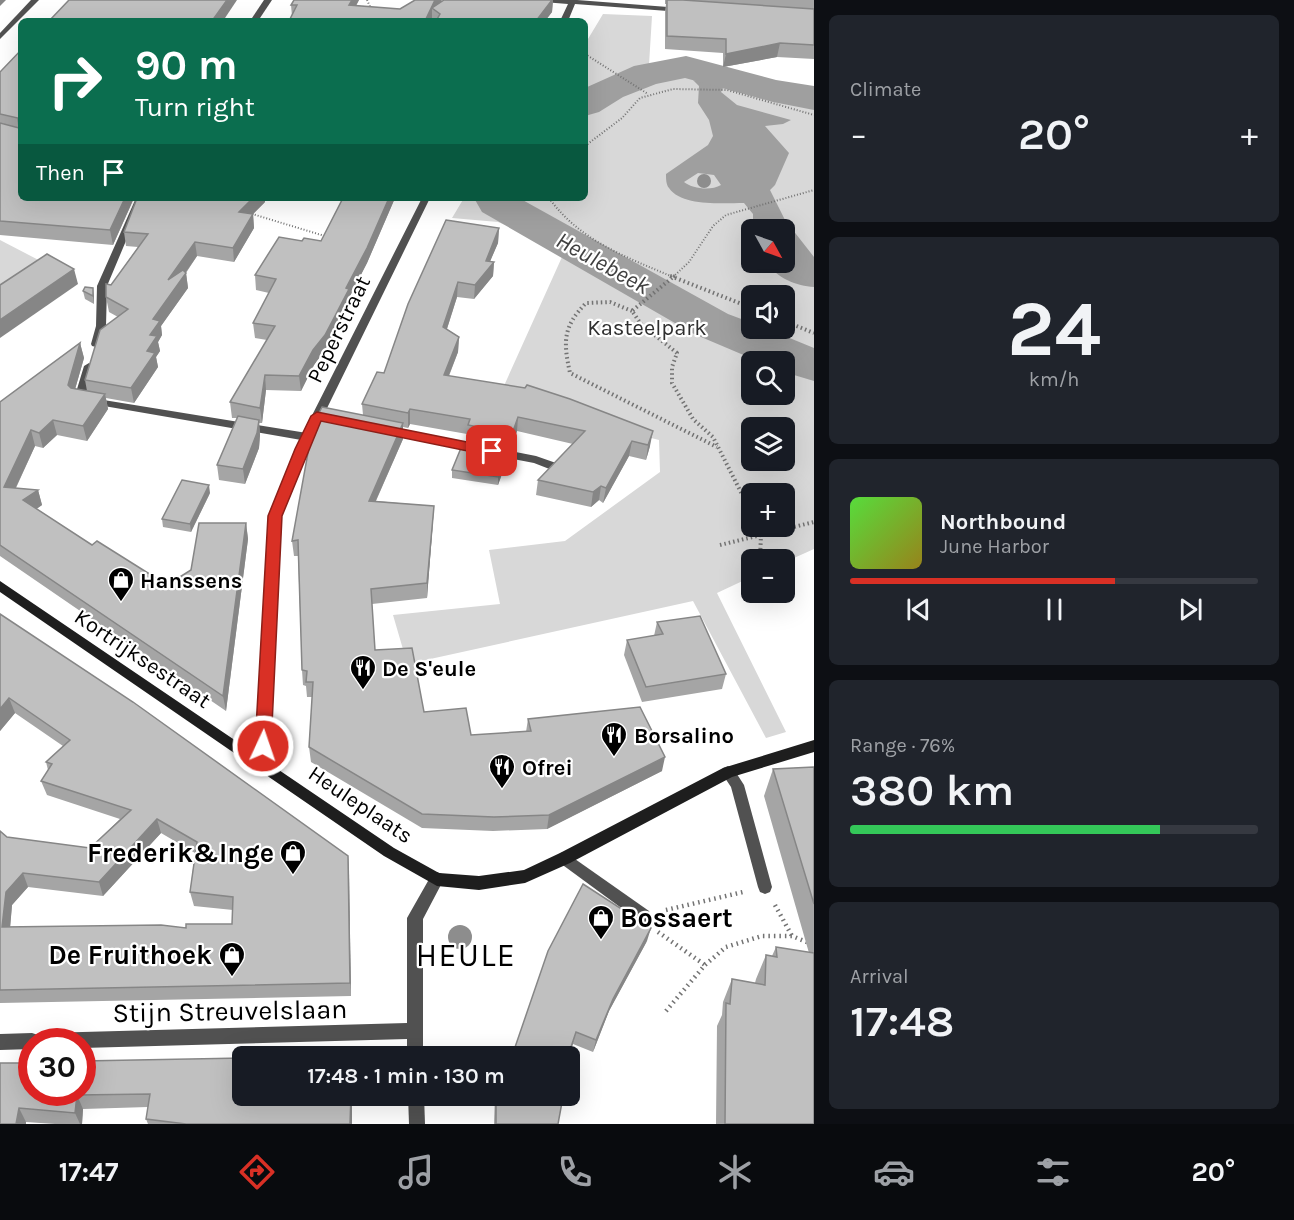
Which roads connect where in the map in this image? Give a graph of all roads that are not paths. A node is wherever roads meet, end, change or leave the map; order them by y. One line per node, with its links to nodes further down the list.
1 (35, 0): 8 (street)
2 (268, 0): 6 (street)
3 (543, 0): 4 (street)
4 (573, 1): 5 (street); 7 (street)
5 (687, 10)
6 (256, 18)
7 (565, 18)
8 (0, 37)
9 (139, 201): 12 (street)
10 (425, 201): 12 (street, Peperstraat)
11 (375, 428): 13 (street)
12 (307, 437): 16 (street, Peperstraat)
13 (552, 466)
14 (0, 586): 16 (street, Kortrijksestraat)
15 (814, 746): 17 (street, Heuleplaats)
16 (262, 764): 19 (street, Heuleplaats)
17 (728, 772): 18 (street, Heuleplaats); 20 (street)
18 (565, 858): 19 (street, Heuleplaats); 21 (street)
19 (437, 879): 22 (street)
20 (765, 887)
21 (644, 916)
22 (415, 1031): 23 (street, Stijn Streuvelslaan); 26 (street)
23 (96, 1040)
24 (18, 1041): 25 (street)
25 (0, 1042)
26 (415, 1046)
27 (416, 1106): 28 (street)
28 (417, 1124)

